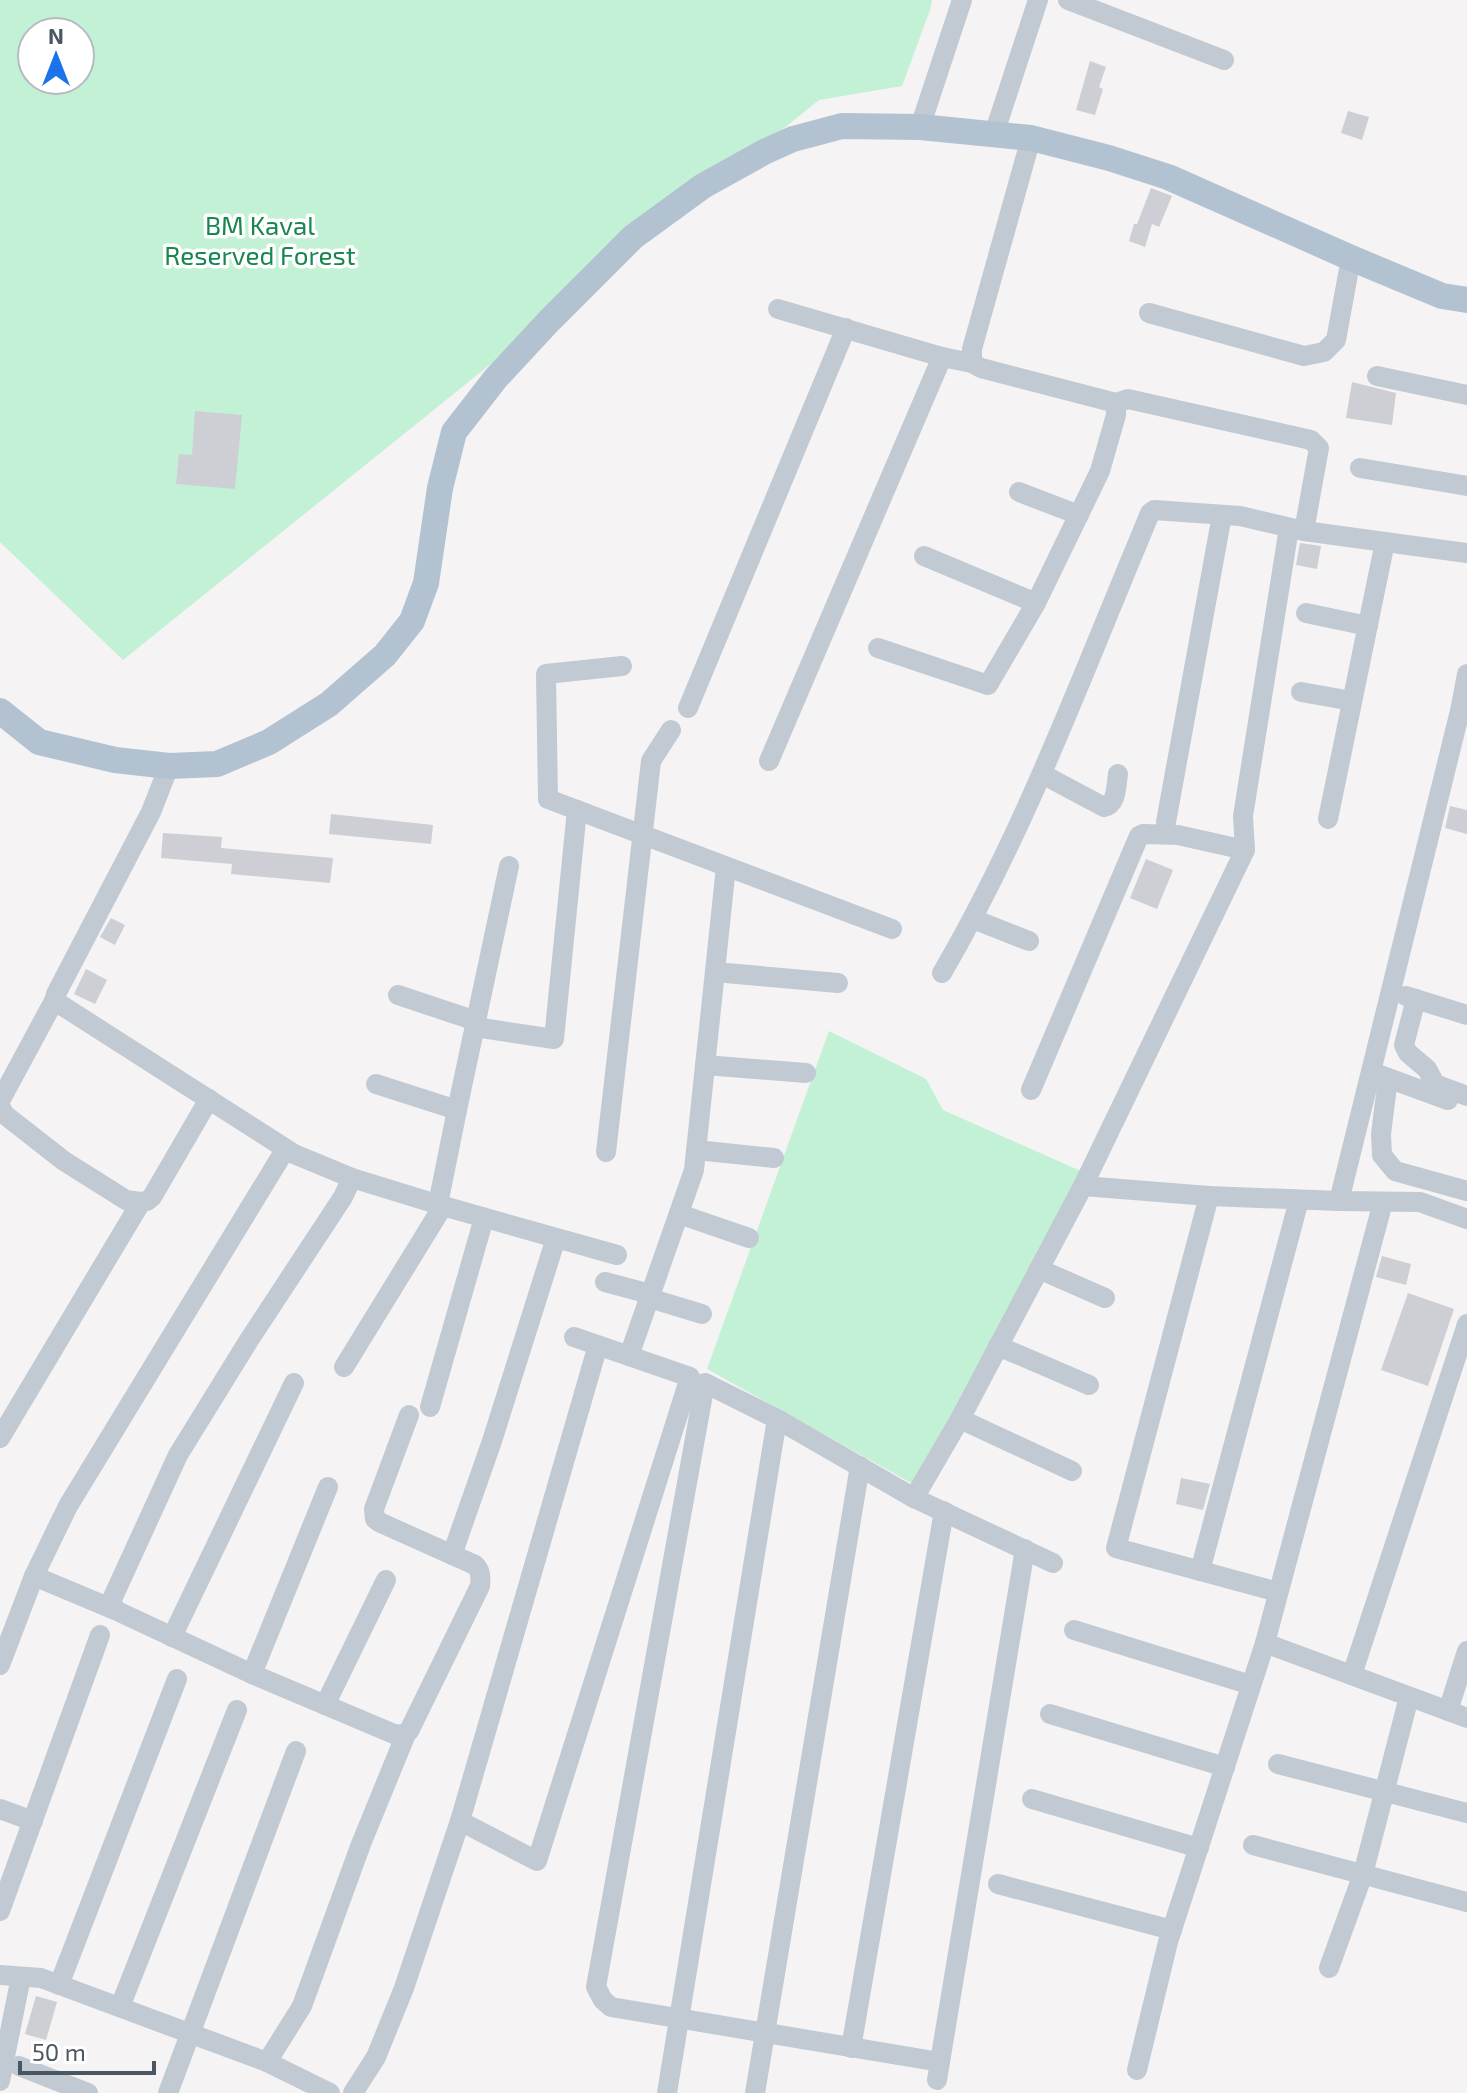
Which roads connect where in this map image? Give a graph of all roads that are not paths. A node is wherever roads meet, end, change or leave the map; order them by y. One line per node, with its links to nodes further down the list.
1 (962, 0): 5 (street)
2 (1038, 0): 6 (street)
3 (1068, 0): 4 (street)
4 (1224, 60)
5 (920, 127): 6 (main road); 39 (main road)
6 (994, 134): 7 (main road)
7 (1031, 138): 8 (main road); 14 (street)
8 (1351, 258): 9 (main road); 11 (street)
9 (1467, 300)
10 (778, 309): 12 (street)
11 (1149, 313)
12 (846, 328): 13 (street); 35 (street)
13 (942, 357): 14 (street); 38 (street)
14 (972, 363): 17 (street)
15 (1377, 376): 16 (street)
16 (1467, 395)
17 (1116, 403): 21 (street); 23 (street)
18 (1360, 468): 19 (street)
19 (1467, 486)
20 (1019, 492): 21 (street)
21 (1079, 515): 27 (street)
22 (1222, 515): 23 (street); 40 (street); 44 (street)
23 (1296, 529): 24 (street); 46 (street)
24 (1385, 542): 25 (street); 29 (street)
25 (1467, 553)
26 (924, 556): 27 (street)
27 (1036, 603): 30 (street)
28 (1306, 613): 29 (street)
29 (1368, 626): 34 (street)
30 (878, 648)
31 (622, 666): 42 (street)
32 (1467, 674): 55 (street)
33 (1301, 692): 34 (street)
34 (1352, 701): 43 (street)
35 (688, 708)
36 (0, 711): 39 (main road)
37 (671, 730): 45 (street)
38 (769, 761)
39 (169, 766): 57 (street)
40 (1042, 774): 41 (street); 49 (street)
41 (1118, 774)
42 (577, 810): 45 (street); 60 (street)
43 (1328, 819)
44 (1166, 822)
45 (643, 835): 48 (street); 73 (street)
46 (1245, 850): 65 (street); 76 (street)
47 (509, 866): 60 (street)
48 (726, 867): 50 (street); 52 (street)
49 (973, 919): 51 (street); 53 (street)
50 (892, 929)
51 (1029, 941)
52 (715, 972): 54 (street); 61 (street)
53 (942, 973)
54 (838, 983)
55 (1391, 991): 58 (street); 63 (street)
56 (398, 995): 60 (street)
57 (55, 999): 67 (street); 68 (street)
58 (1416, 999): 59 (street); 66 (street)
59 (1467, 1015)
60 (476, 1024): 70 (street)
61 (705, 1065): 62 (street); 72 (street)
62 (806, 1073)
63 (1379, 1074): 69 (street); 77 (street); 80 (street)
64 (376, 1084): 70 (street)
65 (1031, 1090)
66 (1467, 1096)
67 (209, 1099): 71 (street); 81 (street)
68 (0, 1103): 81 (street)
69 (1467, 1107)
70 (457, 1110): 83 (street)
71 (285, 1150): 75 (street); 117 (street)
72 (696, 1150): 74 (street); 84 (street)
73 (606, 1152)
74 (774, 1158)
75 (352, 1178): 83 (street); 120 (street)
76 (1083, 1186): 78 (street); 90 (street)
77 (1467, 1191)
78 (1209, 1196): 79 (street); 116 (street)
79 (1299, 1200): 80 (street); 116 (street)
80 (1339, 1201): 82 (street)
81 (141, 1202): 107 (street)
82 (1383, 1202): 86 (street); 119 (street)
83 (440, 1205): 85 (street); 100 (street)
84 (679, 1214): 88 (street); 92 (street)
85 (484, 1218): 87 (street); 103 (street)
86 (1467, 1219)
87 (556, 1238): 89 (street); 114 (street)
88 (749, 1238)
89 (617, 1255)
90 (1039, 1269): 93 (street); 98 (street)
91 (605, 1282): 92 (street)
92 (650, 1296): 94 (street); 99 (street)
93 (1105, 1298)
94 (702, 1314)
95 (1467, 1324): 128 (street)
96 (574, 1337): 97 (street)
97 (598, 1345): 99 (street); 145 (street)
98 (998, 1346): 102 (street); 106 (street)
99 (629, 1356): 145 (street)
100 (344, 1367)
101 (294, 1383): 123 (street)
102 (1089, 1385)
103 (430, 1407)
104 (409, 1415): 114 (street)
105 (777, 1419): 108 (street); 158 (street); 158 (street)
106 (960, 1419): 109 (street); 111 (street)
107 (0, 1438)
108 (860, 1466): 111 (street); 160 (street)
109 (1072, 1471)
110 (328, 1487): 127 (street)
111 (914, 1498): 112 (street)
112 (944, 1511): 113 (street); 161 (street)
113 (1025, 1549): 115 (street); 161 (street)
114 (452, 1555): 136 (street)
115 (1053, 1563)
116 (1200, 1571): 119 (street)
117 (34, 1576): 120 (street); 126 (street)
118 (386, 1580): 132 (street)
119 (1278, 1592): 124 (street)
120 (115, 1610): 123 (street)
121 (1074, 1630): 130 (street)
122 (100, 1635): 144 (street)
123 (172, 1637): 127 (street)
124 (1265, 1643): 128 (street); 130 (street)
125 (1467, 1651): 135 (street)
126 (0, 1665)
127 (252, 1674): 132 (street)
128 (1352, 1675): 131 (street)
129 (177, 1679): 156 (street)
130 (1251, 1685): 139 (street)
131 (1409, 1697): 135 (street); 140 (street)
132 (325, 1705): 136 (street)
133 (237, 1710): 157 (street)
134 (1050, 1714): 139 (street)
135 (1457, 1714)
136 (406, 1734): 162 (street)
137 (296, 1751): 159 (street)
138 (1278, 1764): 140 (street)
139 (1225, 1767): 147 (street)
140 (1384, 1791): 143 (street); 148 (street)
141 (1032, 1799): 147 (street)
142 (0, 1809): 144 (street)
143 (1467, 1813)
144 (33, 1821): 151 (street)
145 (460, 1821): 168 (street)
146 (1253, 1845): 148 (street)
147 (1199, 1848): 152 (street)
148 (1363, 1874): 150 (street); 153 (street)
149 (998, 1884): 152 (street)
150 (1467, 1902)
151 (0, 1911)
152 (1172, 1930): 164 (street)
153 (1329, 1968)
154 (0, 1975): 155 (street)
155 (21, 1977): 156 (street); 163 (street)
156 (59, 1985): 157 (street)
157 (120, 2007): 159 (street)
158 (680, 2019): 160 (street); 169 (street)
159 (190, 2033): 162 (street); 166 (street)
160 (766, 2033): 161 (street); 170 (street)
161 (851, 2048)
162 (267, 2062): 167 (street)
163 (6, 2068): 165 (street)
164 (1137, 2070)
165 (88, 2093)
166 (168, 2093)
167 (330, 2093)
168 (353, 2093)
169 (667, 2093)
170 (755, 2093)

